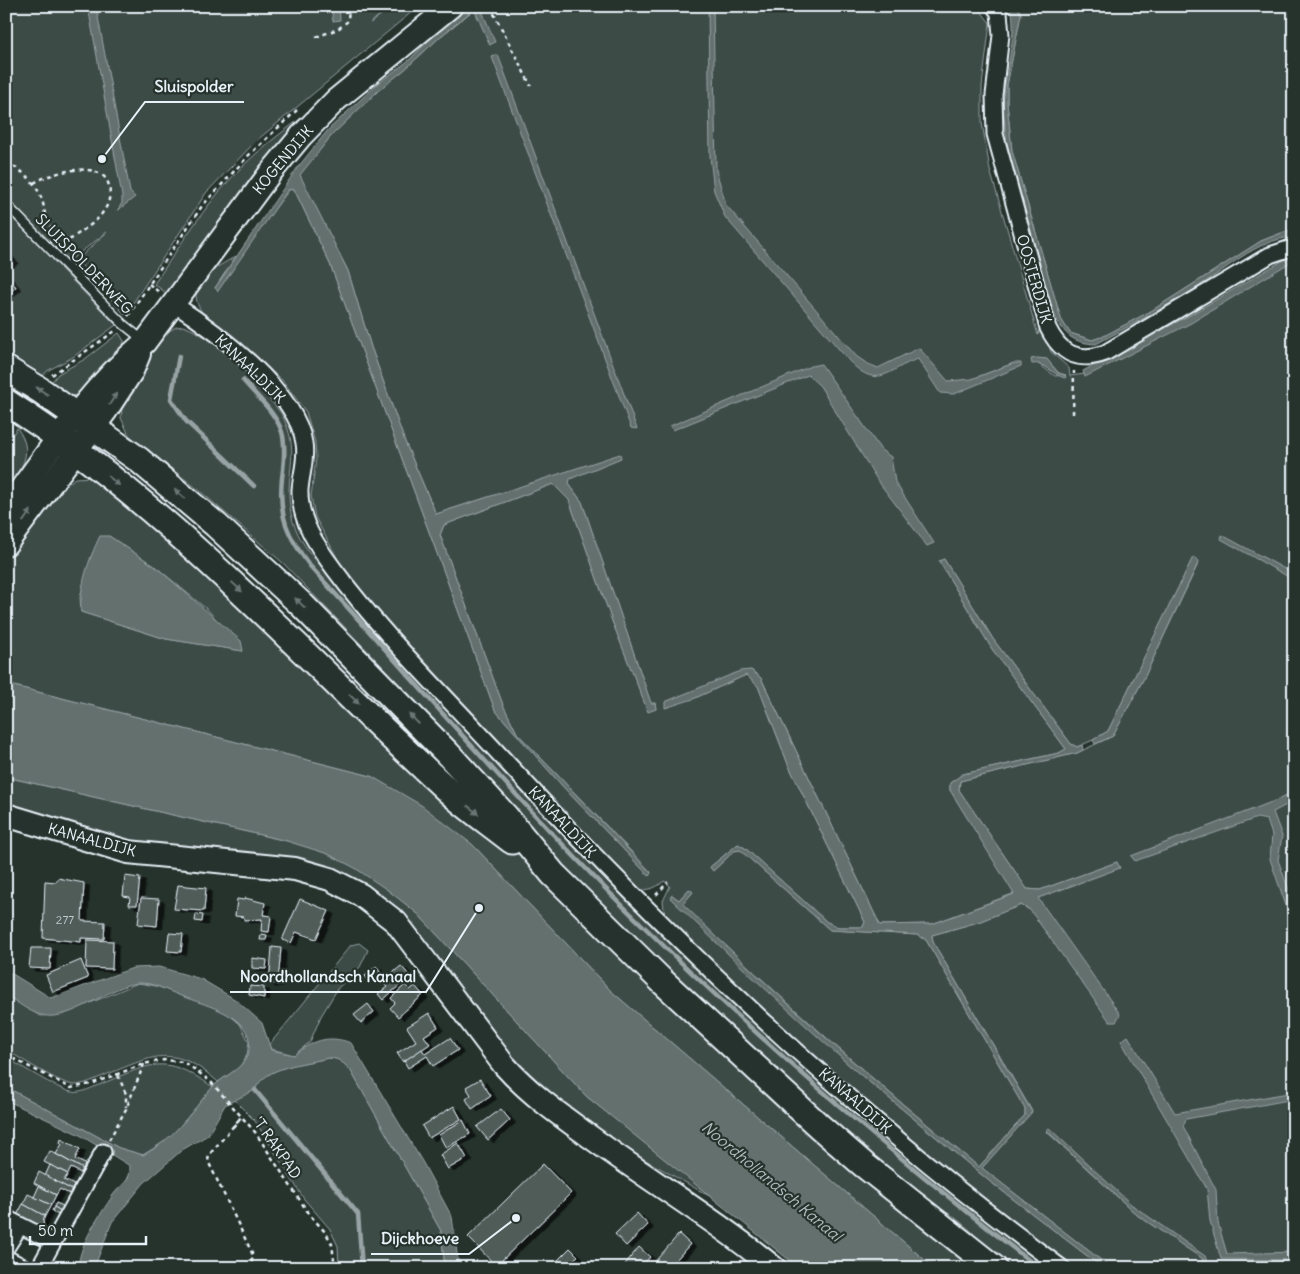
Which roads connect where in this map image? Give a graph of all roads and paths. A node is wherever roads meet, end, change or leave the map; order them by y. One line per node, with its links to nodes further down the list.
1 (349, 6): 5 (path)
2 (452, 6): 13 (street, KOGENDIJK)
3 (490, 6): 6 (path)
4 (994, 6): 16 (street, OOSTERDIJK)
5 (316, 37)
6 (532, 86)
7 (6, 163): 8 (path)
8 (34, 183): 10 (path); 10 (path)
9 (6, 204): 11 (lane, SLUISPOLDERWEG)
10 (45, 222): 11 (path)
11 (37, 236): 14 (lane, SLUISPOLDERWEG)
12 (1294, 248): 16 (street)
13 (174, 304): 15 (street, KOGENDIJK); 46 (street, KANAALDIJK)
14 (123, 324): 15 (lane, SLUISPOLDERWEG); 18 (path)
15 (145, 342): 21 (street, KOGENDIJK)
16 (1075, 357): 20 (path)
17 (6, 369): 18 (main road)
18 (40, 390): 21 (main road, one-way to 18)
19 (15, 407): 22 (path); 23 (main road)
20 (1072, 414)
21 (85, 421): 23 (street, KOGENDIJK); 27 (main road, one-way to 21)
22 (6, 436)
23 (67, 444): 24 (street); 25 (street, one-way to 23); 27 (main road, one-way to 27)
24 (6, 510)
25 (6, 544)
26 (6, 815): 44 (street, KANAALDIJK)
27 (553, 874): 45 (main road)
28 (6, 1055): 30 (path, 'T RAKPAD)
29 (144, 1064): 30 (path, 'T RAKPAD); 31 (path); 32 (path, 'T RAKPAD)
30 (118, 1075): 31 (path)
31 (126, 1109): 33 (path)
32 (241, 1117): 42 (path); 43 (path, 'T RAKPAD)
33 (112, 1135)
34 (103, 1152): 37 (street)
35 (6, 1218): 36 (street)
36 (20, 1226): 37 (street); 38 (street)
37 (53, 1242): 41 (street)
38 (6, 1248)
39 (6, 1258): 40 (street)
40 (26, 1268)
41 (39, 1268)
42 (252, 1268)
43 (335, 1268)
44 (774, 1268)
45 (994, 1268)
46 (1062, 1268)

